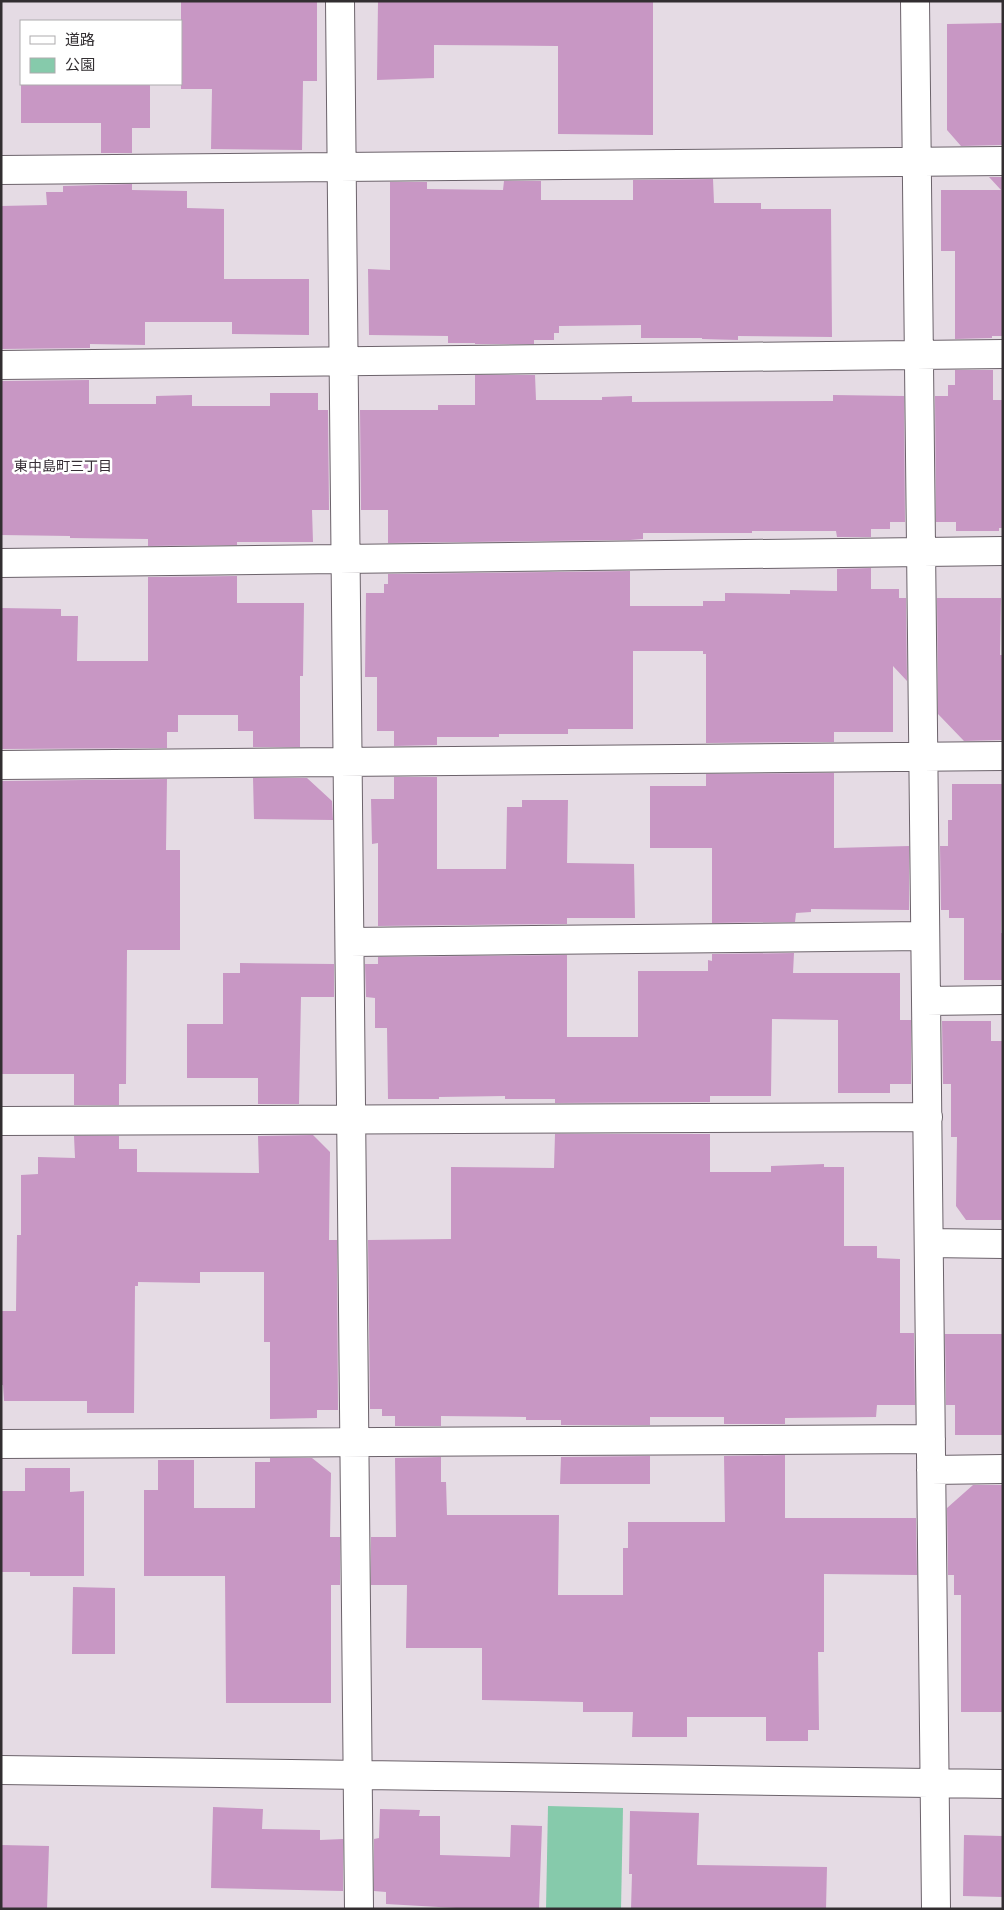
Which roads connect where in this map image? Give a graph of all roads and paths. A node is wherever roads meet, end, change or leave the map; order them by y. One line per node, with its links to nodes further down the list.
1 (340, 1): 5 (street)
2 (915, 1): 4 (street)
3 (1003, 161): 4 (street)
4 (917, 162): 5 (street); 7 (street)
5 (342, 167): 6 (street); 9 (street)
6 (1, 170)
7 (919, 354): 8 (street); 9 (street); 12 (street)
8 (1003, 354)
9 (344, 362): 10 (street); 13 (street)
10 (1, 365)
11 (1003, 551): 12 (street)
12 (921, 552): 13 (street); 16 (street)
13 (346, 559): 14 (street); 17 (street)
14 (1, 563)
15 (1003, 756): 16 (street)
16 (923, 757): 17 (street); 19 (street)
17 (348, 762): 18 (street); 20 (street)
18 (1, 765)
19 (925, 936): 20 (street); 22 (street)
20 (350, 942): 24 (street)
21 (1003, 1000): 22 (street)
22 (926, 1001): 23 (street)
23 (928, 1117): 24 (street); 26 (street)
24 (352, 1120): 25 (street); 29 (street)
25 (1, 1122)
26 (929, 1243): 27 (street); 28 (street)
27 (1003, 1244)
28 (931, 1439): 29 (street); 32 (street)
29 (355, 1442): 30 (street); 34 (street)
30 (1, 1444)
31 (1003, 1469): 32 (street)
32 (931, 1470): 35 (street)
33 (1, 1770): 34 (street)
34 (358, 1775): 35 (street); 37 (street)
35 (934, 1783): 36 (street); 38 (street)
36 (1003, 1784)
37 (359, 1909)
38 (936, 1909)

